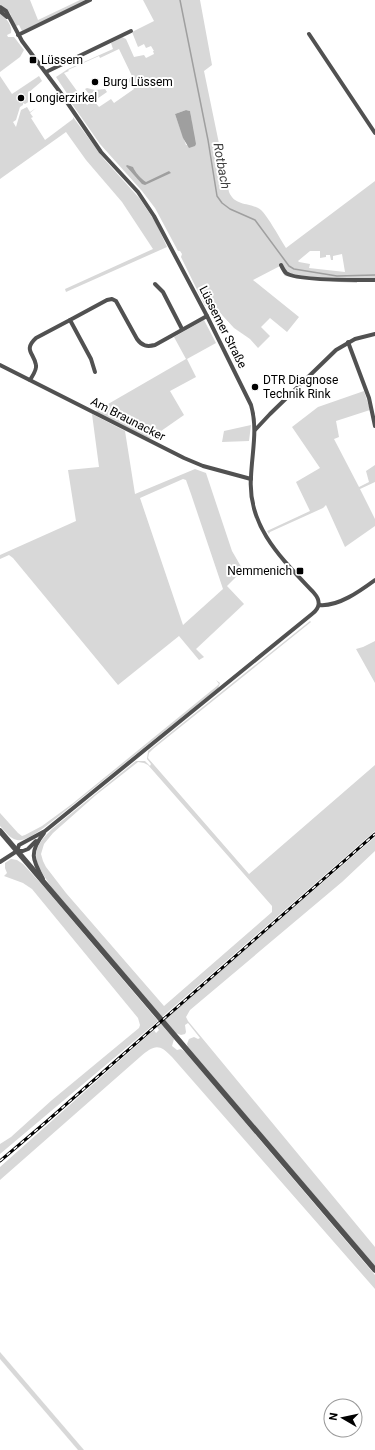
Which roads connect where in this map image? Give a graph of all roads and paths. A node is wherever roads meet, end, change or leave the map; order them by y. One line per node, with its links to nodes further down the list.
1 (90, 0): 7 (street)
2 (0, 7): 4 (street, Lüssemer Straße)
3 (0, 11): 4 (street, Lüssemer Straße)
4 (10, 19): 7 (street, Lüssemer Straße)
5 (131, 31): 8 (street)
6 (309, 34): 9 (street)
7 (18, 35): 8 (street, Lüssemer Straße)
8 (46, 72): 13 (street, Lüssemer Straße)
9 (375, 133)
10 (281, 265): 11 (street)
11 (375, 280)
12 (154, 284): 15 (street)
13 (207, 316): 15 (street); 22 (street, Lüssemer Straße)
14 (70, 320): 15 (street); 19 (street); 20 (street)
15 (182, 330)
16 (375, 334): 17 (street)
17 (348, 342): 21 (street); 22 (street)
18 (0, 365): 20 (street, Am Braunacker)
19 (95, 372)
20 (30, 380): 23 (street, Am Braunacker)
21 (375, 426)
22 (255, 430): 23 (street, Lüssemer Straße)
23 (250, 479): 25 (street, Lüssemer Straße)
24 (375, 580): 25 (street)
25 (318, 605): 27 (street)
26 (0, 831): 29 (street)
27 (45, 831): 28 (street); 29 (street)
28 (38, 840): 29 (street); 31 (street)
29 (17, 851): 30 (street); 31 (street)
30 (0, 862)
31 (48, 887): 32 (street)
32 (375, 1270)

